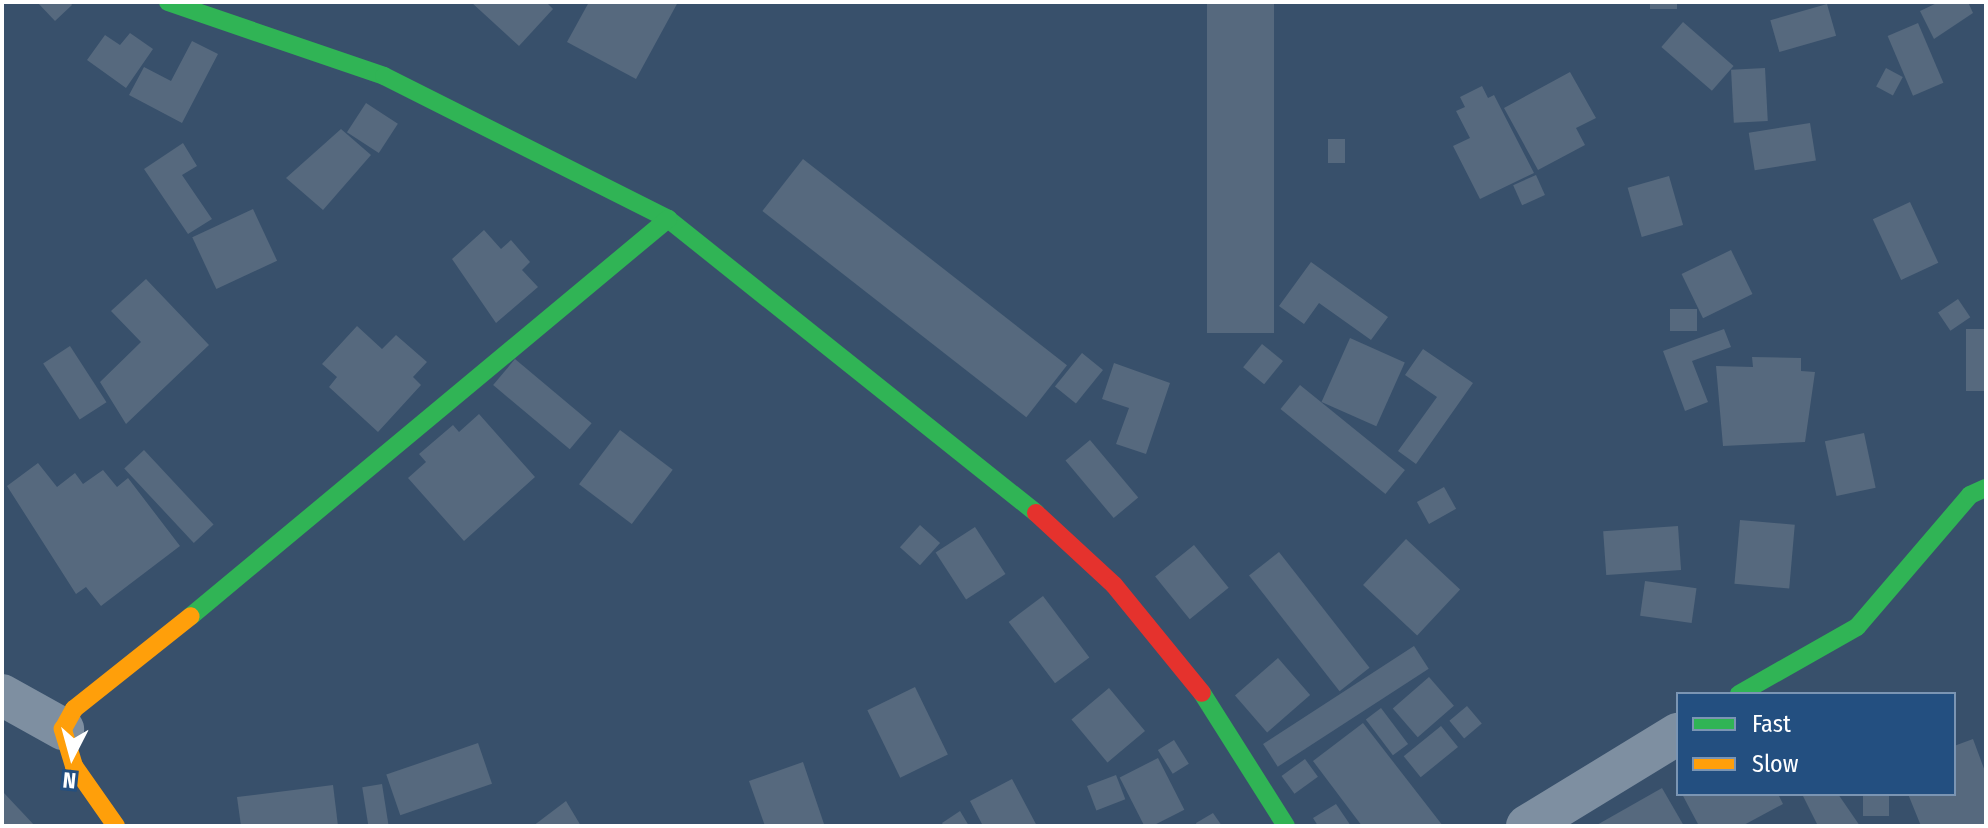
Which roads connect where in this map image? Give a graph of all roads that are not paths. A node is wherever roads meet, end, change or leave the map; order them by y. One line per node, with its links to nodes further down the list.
1 (168, 2): 2 (street)
2 (668, 219): 6 (street); 9 (street)
3 (1986, 488): 4 (street)
4 (1743, 692)
5 (2, 695): 6 (street)
6 (63, 729): 8 (street)
7 (1676, 735): 10 (street)
8 (116, 826)
9 (1286, 826)
10 (1527, 826)

